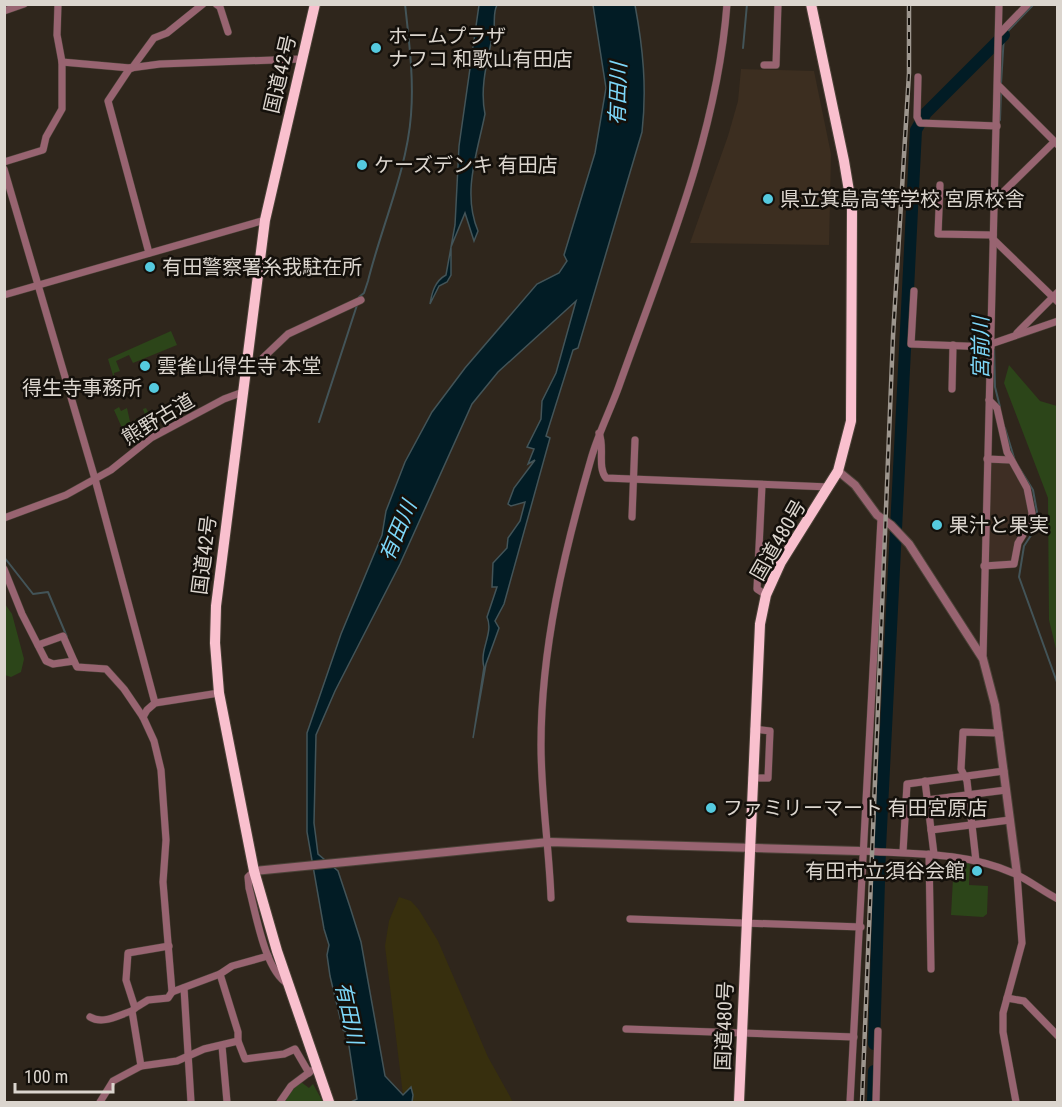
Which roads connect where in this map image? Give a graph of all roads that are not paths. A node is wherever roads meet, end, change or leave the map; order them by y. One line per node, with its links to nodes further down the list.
1 (58, 4): 15 (street)
2 (204, 4): 17 (street)
3 (216, 4): 12 (street)
4 (315, 4): 14 (highway, 国道42号)
5 (727, 4): 42 (street)
6 (778, 4): 16 (street)
7 (811, 4): 46 (highway, 国道480号)
8 (999, 4): 13 (street)
9 (1028, 4): 13 (street)
10 (19, 5): 11 (street)
11 (4, 11)
12 (228, 32)
13 (1000, 33): 19 (street)
14 (302, 59): 17 (street); 26 (highway, 国道42号)
15 (62, 62): 17 (street); 22 (street)
16 (764, 65)
17 (131, 68): 28 (street)
18 (918, 77): 20 (street)
19 (998, 85): 20 (street); 21 (street)
20 (997, 126): 25 (street)
21 (1056, 143): 25 (street)
22 (4, 162)
23 (4, 169): 29 (street)
24 (940, 185): 27 (street)
25 (994, 201): 27 (street)
26 (265, 220): 28 (street); 38 (highway, 国道42号)
27 (993, 237): 32 (street); 37 (street)
28 (149, 253): 29 (street)
29 (38, 285): 31 (street); 47 (street)
30 (914, 291): 36 (street)
31 (4, 295)
32 (1056, 297): 35 (street)
33 (361, 300): 38 (street)
34 (1058, 321): 35 (street)
35 (1015, 335): 37 (street)
36 (953, 345): 37 (street); 39 (street)
37 (991, 345): 41 (street)
38 (245, 375): 40 (highway, 国道42号)
39 (952, 389)
40 (243, 392): 47 (street, 熊野古道); 60 (highway, 国道42号)
41 (989, 400): 44 (street); 45 (street)
42 (600, 433): 48 (street); 75 (street)
43 (635, 440): 48 (street)
44 (987, 459): 45 (street); 54 (street)
45 (1010, 460): 54 (street)
46 (838, 471): 50 (highway, 国道480号); 53 (street)
47 (95, 479): 52 (street, 熊野古道); 61 (street)
48 (632, 480): 49 (street); 51 (street)
49 (762, 485): 50 (street); 56 (street)
50 (829, 487): 56 (highway, 国道480号)
51 (632, 517)
52 (4, 518)
53 (881, 519): 58 (street); 77 (street)
54 (984, 566): 58 (street)
55 (4, 569): 57 (street)
56 (766, 595): 63 (highway, 国道480号)
57 (38, 645): 59 (street); 59 (street)
58 (983, 659): 64 (street)
59 (74, 661): 62 (street)
60 (219, 693): 61 (street); 81 (highway, 国道42号)
61 (155, 703): 62 (street)
62 (143, 717): 88 (street)
63 (754, 729): 67 (highway, 国道480号); 67 (street)
64 (999, 733): 65 (street); 66 (street)
65 (1004, 771): 66 (street); 69 (street)
66 (964, 776): 68 (street); 70 (street)
67 (752, 778): 76 (highway, 国道480号)
68 (925, 781): 71 (street); 78 (street)
69 (1006, 790): 70 (street); 72 (street)
70 (969, 795): 71 (street); 73 (street)
71 (927, 800): 74 (street)
72 (1010, 820): 73 (street); 82 (street)
73 (972, 825): 74 (street); 80 (street)
74 (931, 830): 79 (street)
75 (549, 842): 76 (street); 81 (street); 83 (street)
76 (750, 848): 77 (street); 86 (highway, 国道480号)
77 (862, 851): 78 (street); 87 (street)
78 (903, 852): 79 (street)
79 (932, 854): 80 (street); 90 (street)
80 (976, 861): 82 (street)
81 (254, 871): 89 (street); 92 (highway, 国道42号)
82 (1017, 874): 84 (street); 95 (street)
83 (551, 898)
84 (1058, 899)
85 (630, 919): 86 (street)
86 (746, 922): 87 (street); 100 (highway, 国道480号)
87 (861, 927): 102 (street)
88 (169, 946): 94 (street); 96 (street)
89 (268, 956): 91 (street); 92 (street)
90 (931, 969)
91 (220, 974): 93 (street); 103 (street)
92 (290, 986): 107 (highway, 国道42号)
93 (184, 988): 94 (street); 105 (street)
94 (172, 992): 96 (street)
95 (1007, 998): 101 (street); 116 (street)
96 (133, 1009): 97 (street); 106 (street)
97 (90, 1017)
98 (626, 1029): 100 (street)
99 (878, 1031): 115 (street)
100 (742, 1033): 102 (street); 113 (highway, 国道480号)
101 (1058, 1036)
102 (854, 1037): 114 (street)
103 (238, 1041): 104 (street); 107 (street)
104 (222, 1046): 105 (street); 110 (street)
105 (188, 1056): 106 (street); 109 (street)
106 (141, 1066): 108 (street)
107 (314, 1069): 111 (street); 112 (highway, 国道42号)
108 (100, 1102)
109 (191, 1102)
110 (226, 1102)
111 (280, 1102)
112 (329, 1102)
113 (739, 1102)
114 (850, 1102)
115 (876, 1102)
116 (1016, 1102)

